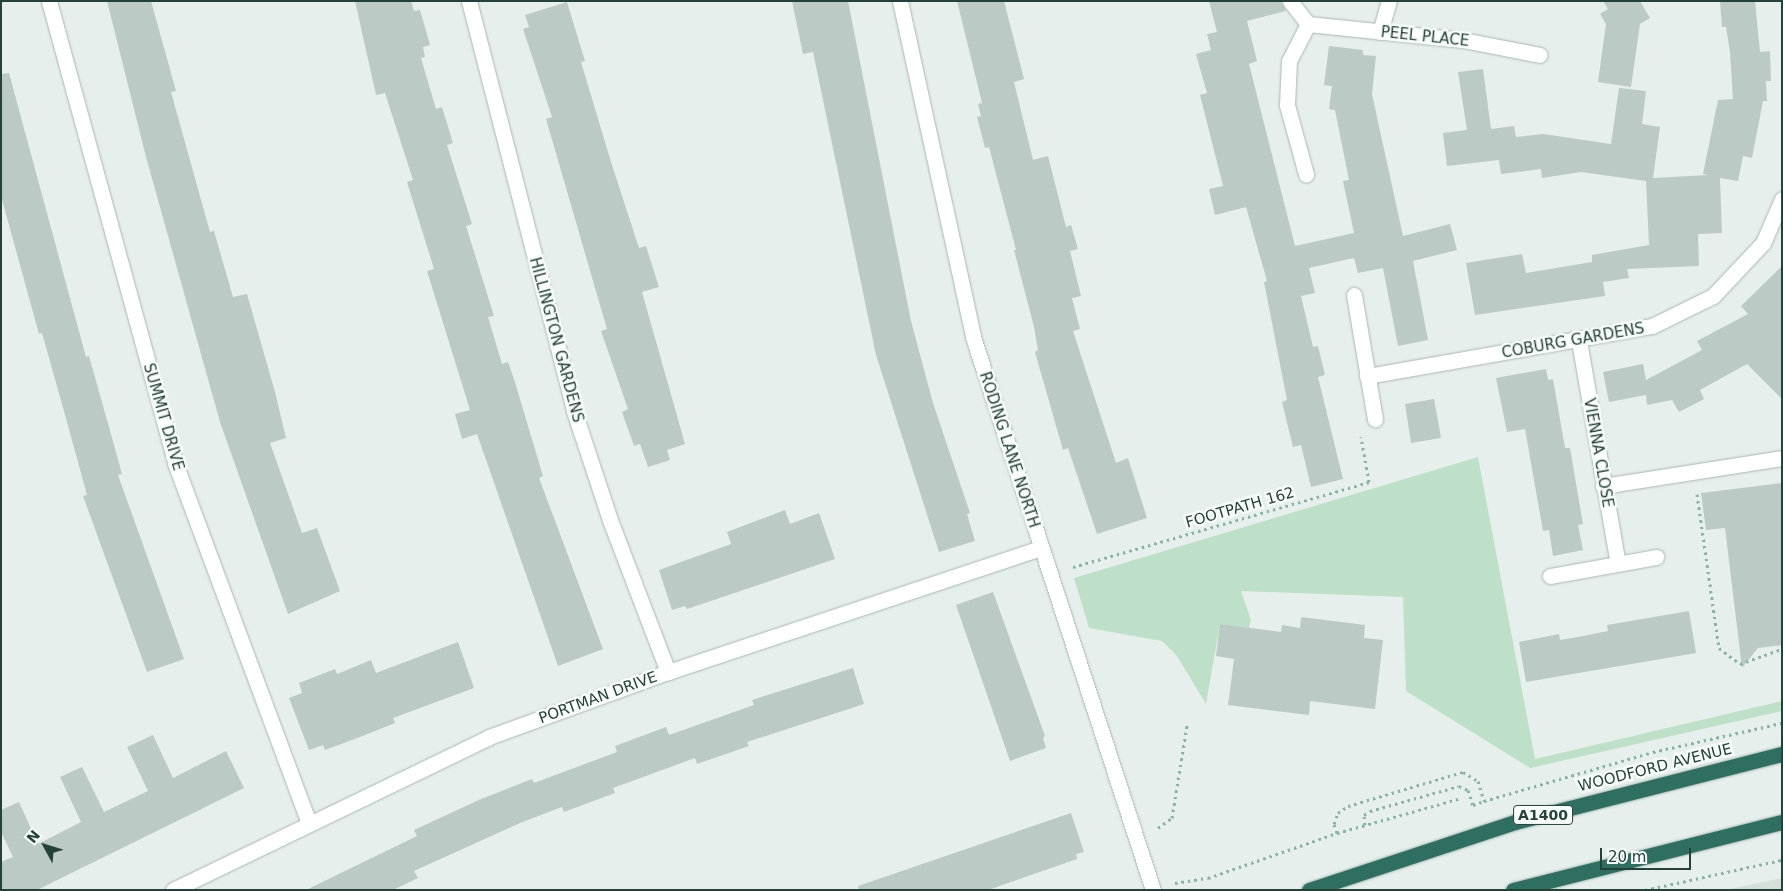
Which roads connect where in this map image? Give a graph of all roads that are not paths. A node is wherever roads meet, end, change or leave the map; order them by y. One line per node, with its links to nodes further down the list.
1 (49, 1): 24 (street, SUMMIT DRIVE)
2 (469, 1): 21 (street, HILLINGTON GARDENS)
3 (900, 1): 17 (street, RODING LANE NORTH)
4 (1290, 1): 6 (street)
5 (1389, 1): 7 (street)
6 (1308, 24): 7 (street, PEEL PLACE); 9 (street)
7 (1380, 32): 8 (street, PEEL PLACE)
8 (1540, 56)
9 (1306, 174)
10 (1782, 199): 12 (street, COBURG GARDENS)
11 (1354, 295): 13 (street)
12 (1579, 341): 13 (street, COBURG GARDENS); 16 (street, VIENNA CLOSE)
13 (1367, 376): 14 (street)
14 (1375, 419)
15 (1782, 458): 16 (street)
16 (1603, 486): 19 (street, VIENNA CLOSE)
17 (1040, 548): 21 (street, PORTMAN DRIVE); 25 (street, RODING LANE NORTH)
18 (1656, 557): 19 (street)
19 (1618, 564): 20 (street)
20 (1550, 576)
21 (668, 672): 24 (street, PORTMAN DRIVE)
22 (1782, 754): 27 (highway, WOODFORD AVENUE / A1400)
23 (1782, 822): 28 (highway)
24 (309, 823): 26 (street, PORTMAN DRIVE)
25 (1150, 889)
26 (173, 890)
27 (1309, 890)
28 (1513, 890)

